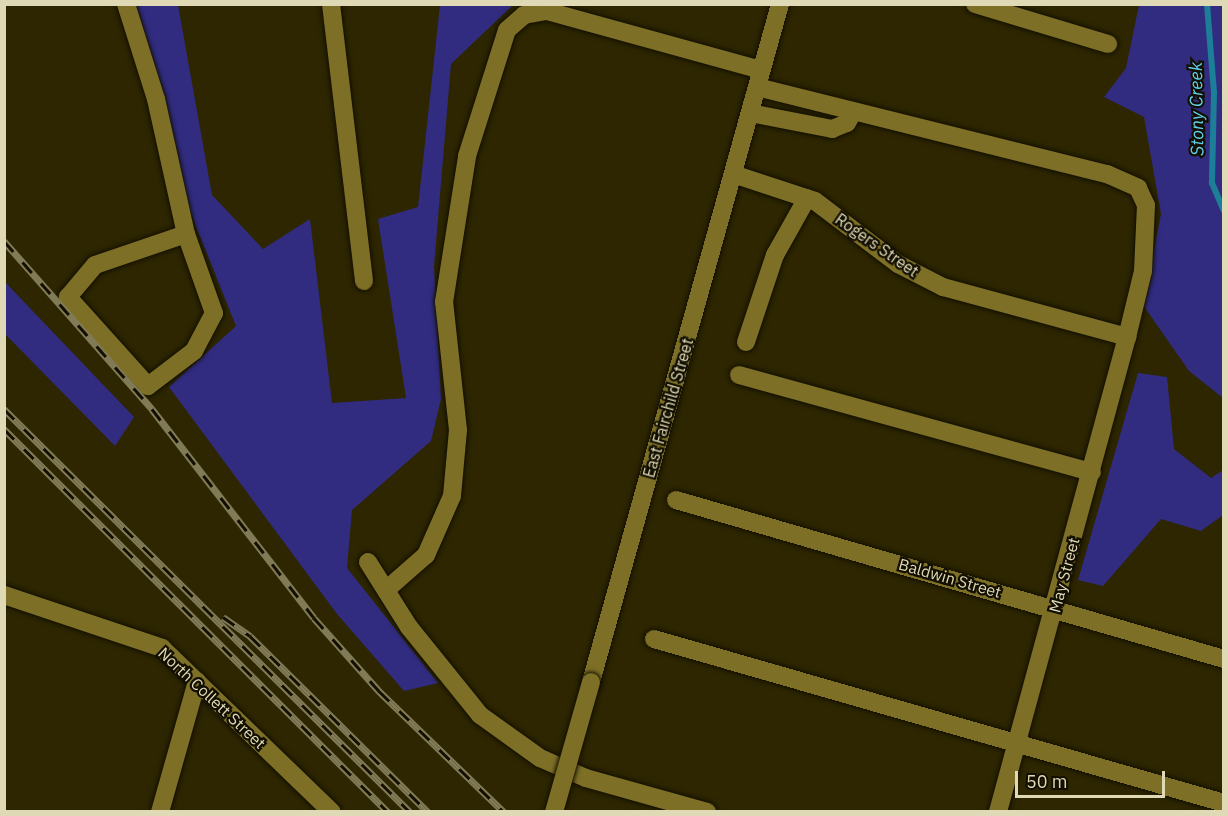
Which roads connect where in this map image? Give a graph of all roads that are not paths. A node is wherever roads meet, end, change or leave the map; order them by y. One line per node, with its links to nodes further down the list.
1 (126, 4): 11 (street)
2 (331, 4): 12 (street)
3 (780, 4): 6 (street, East Fairchild Street)
4 (975, 4): 5 (street)
5 (1108, 44)
6 (759, 79): 7 (street, May Street); 8 (street, East Fairchild Street); 19 (street, May Street)
7 (853, 112): 8 (street); 13 (street, May Street)
8 (750, 113): 9 (street, East Fairchild Street)
9 (733, 174): 10 (street, Rogers Street); 31 (street, East Fairchild Street, bridge)
10 (807, 198): 13 (street, Rogers Street); 14 (street)
11 (186, 234): 11 (street)
12 (364, 280)
13 (1127, 337): 16 (street, May Street)
14 (746, 342)
15 (739, 375): 16 (street)
16 (1092, 472): 21 (street, May Street)
17 (676, 500): 21 (street, Baldwin Street)
18 (368, 562): 19 (street)
19 (386, 590): 32 (street)
20 (4, 596): 24 (street, North Collett Street)
21 (1055, 609): 23 (street, Baldwin Street); 25 (street, May Street)
22 (654, 639): 25 (street)
23 (1224, 658)
24 (197, 681): 26 (street, North Collett Street); 28 (street)
25 (1017, 743): 27 (street); 33 (street, May Street)
26 (313, 793): 29 (street); 30 (street, North Collett Street)
27 (1224, 803)
28 (160, 812)
29 (308, 812)
30 (332, 812)
31 (554, 812)
32 (707, 812)
33 (998, 812)

